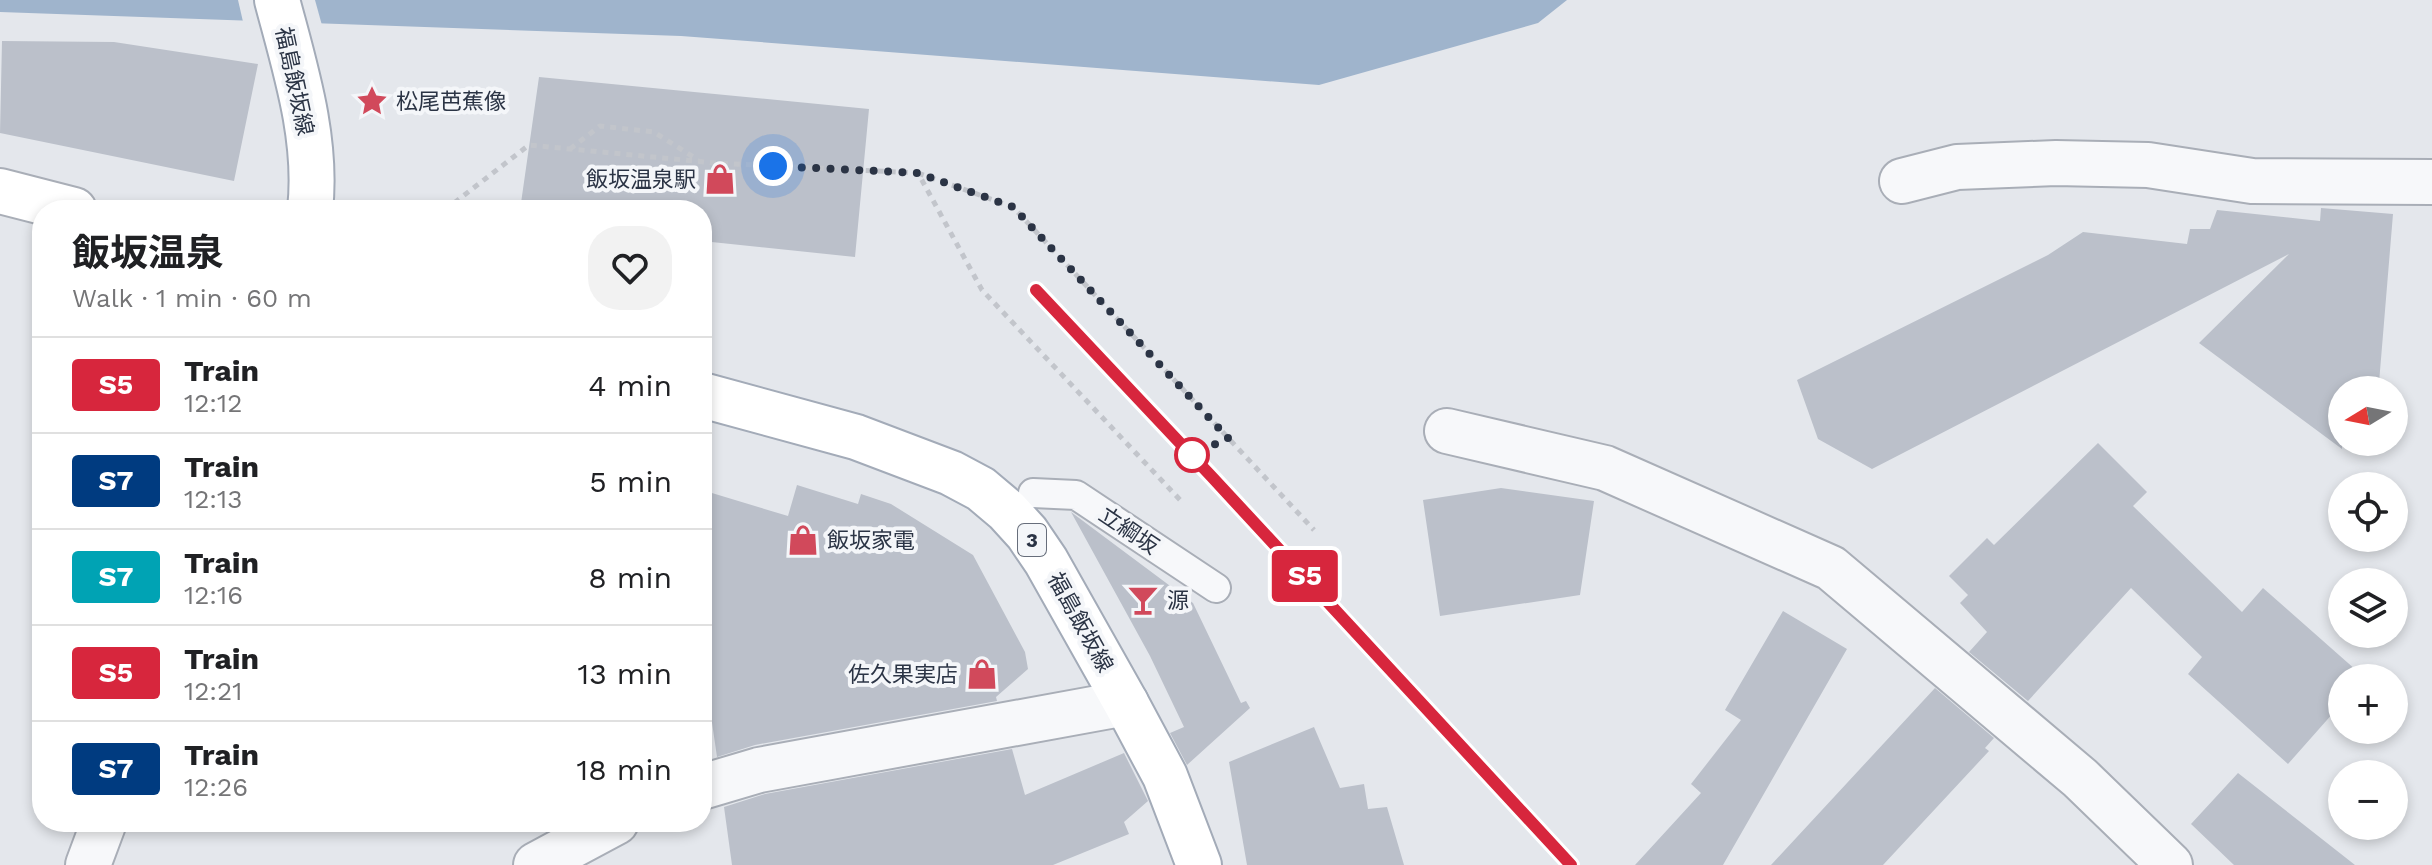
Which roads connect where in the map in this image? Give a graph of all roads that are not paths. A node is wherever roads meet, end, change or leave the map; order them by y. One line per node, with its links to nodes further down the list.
1 (277, 0): 6 (main road, 福島飯坂線)
2 (1902, 181): 3 (street)
3 (2432, 182)
4 (0, 191): 5 (main road)
5 (35, 200)
6 (311, 200)
7 (712, 398): 11 (main road, 福島飯坂線 / 3)
8 (1447, 431): 18 (street)
9 (1033, 493): 10 (lane, 立綱坂)
10 (1216, 588)
11 (1126, 703): 12 (street); 17 (main road, 福島飯坂線 / 3)
12 (712, 784)
13 (100, 832): 15 (street)
14 (597, 832): 16 (street)
15 (88, 865)
16 (536, 865)
17 (1199, 865)
18 (2170, 865)

